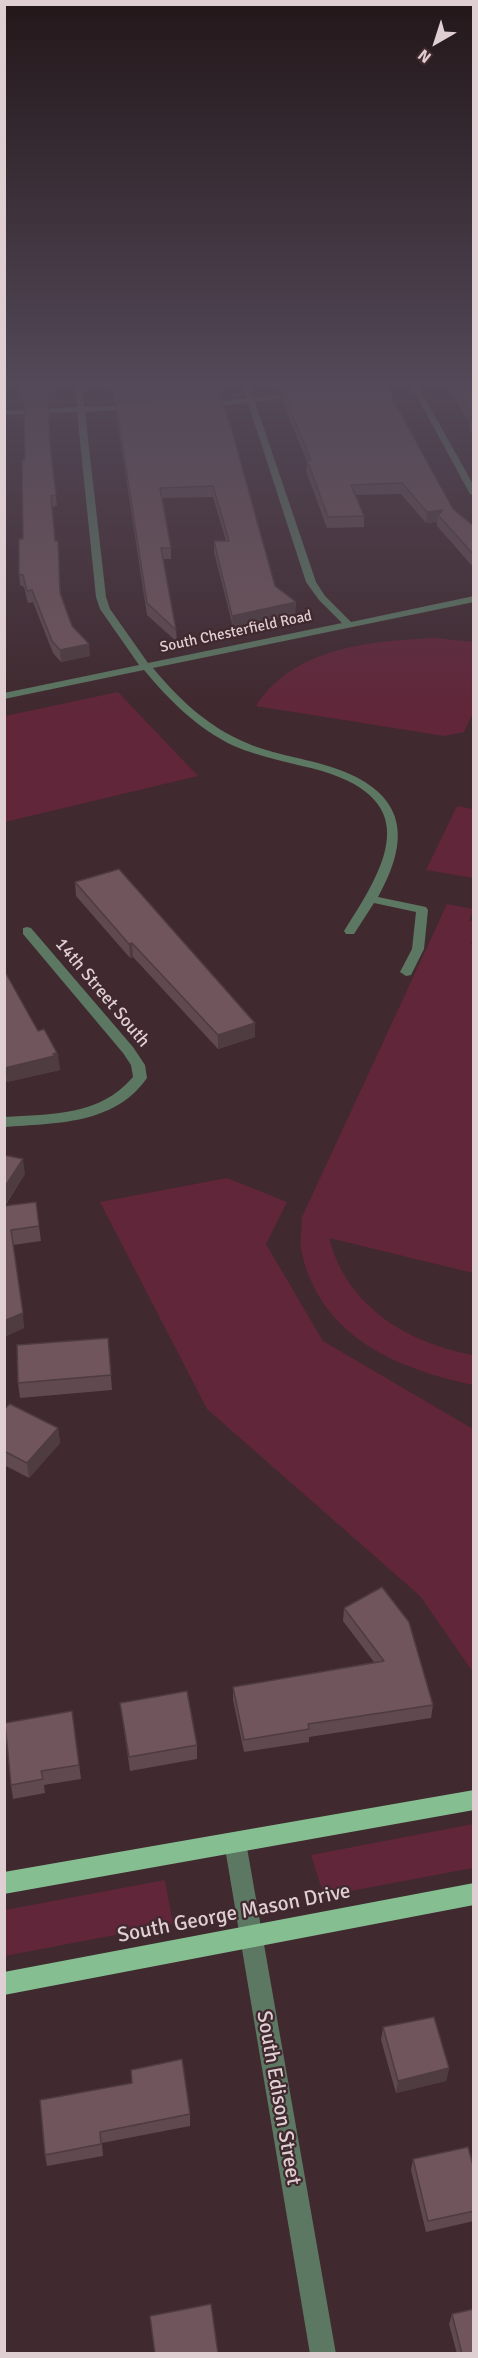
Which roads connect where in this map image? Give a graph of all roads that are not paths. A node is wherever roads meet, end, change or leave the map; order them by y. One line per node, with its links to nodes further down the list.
1 (91, 494): 5 (street)
2 (282, 494): 4 (street)
3 (474, 599): 4 (street, South Chesterfield Road)
4 (348, 624): 5 (street, South Chesterfield Road)
5 (145, 667): 6 (street, South Chesterfield Road); 7 (street)
6 (4, 696)
7 (372, 899): 9 (street); 10 (street)
8 (27, 931): 11 (street, 14th Street South)
9 (350, 931)
10 (406, 972)
11 (4, 1122)
12 (474, 1800): 13 (main road)
13 (236, 1842): 14 (main road); 16 (street, South Edison Street)
14 (4, 1883)
15 (474, 1894): 16 (main road, South George Mason Drive)
16 (251, 1936): 17 (main road, South George Mason Drive); 18 (street, South Edison Street)
17 (4, 1984)
18 (323, 2354)

